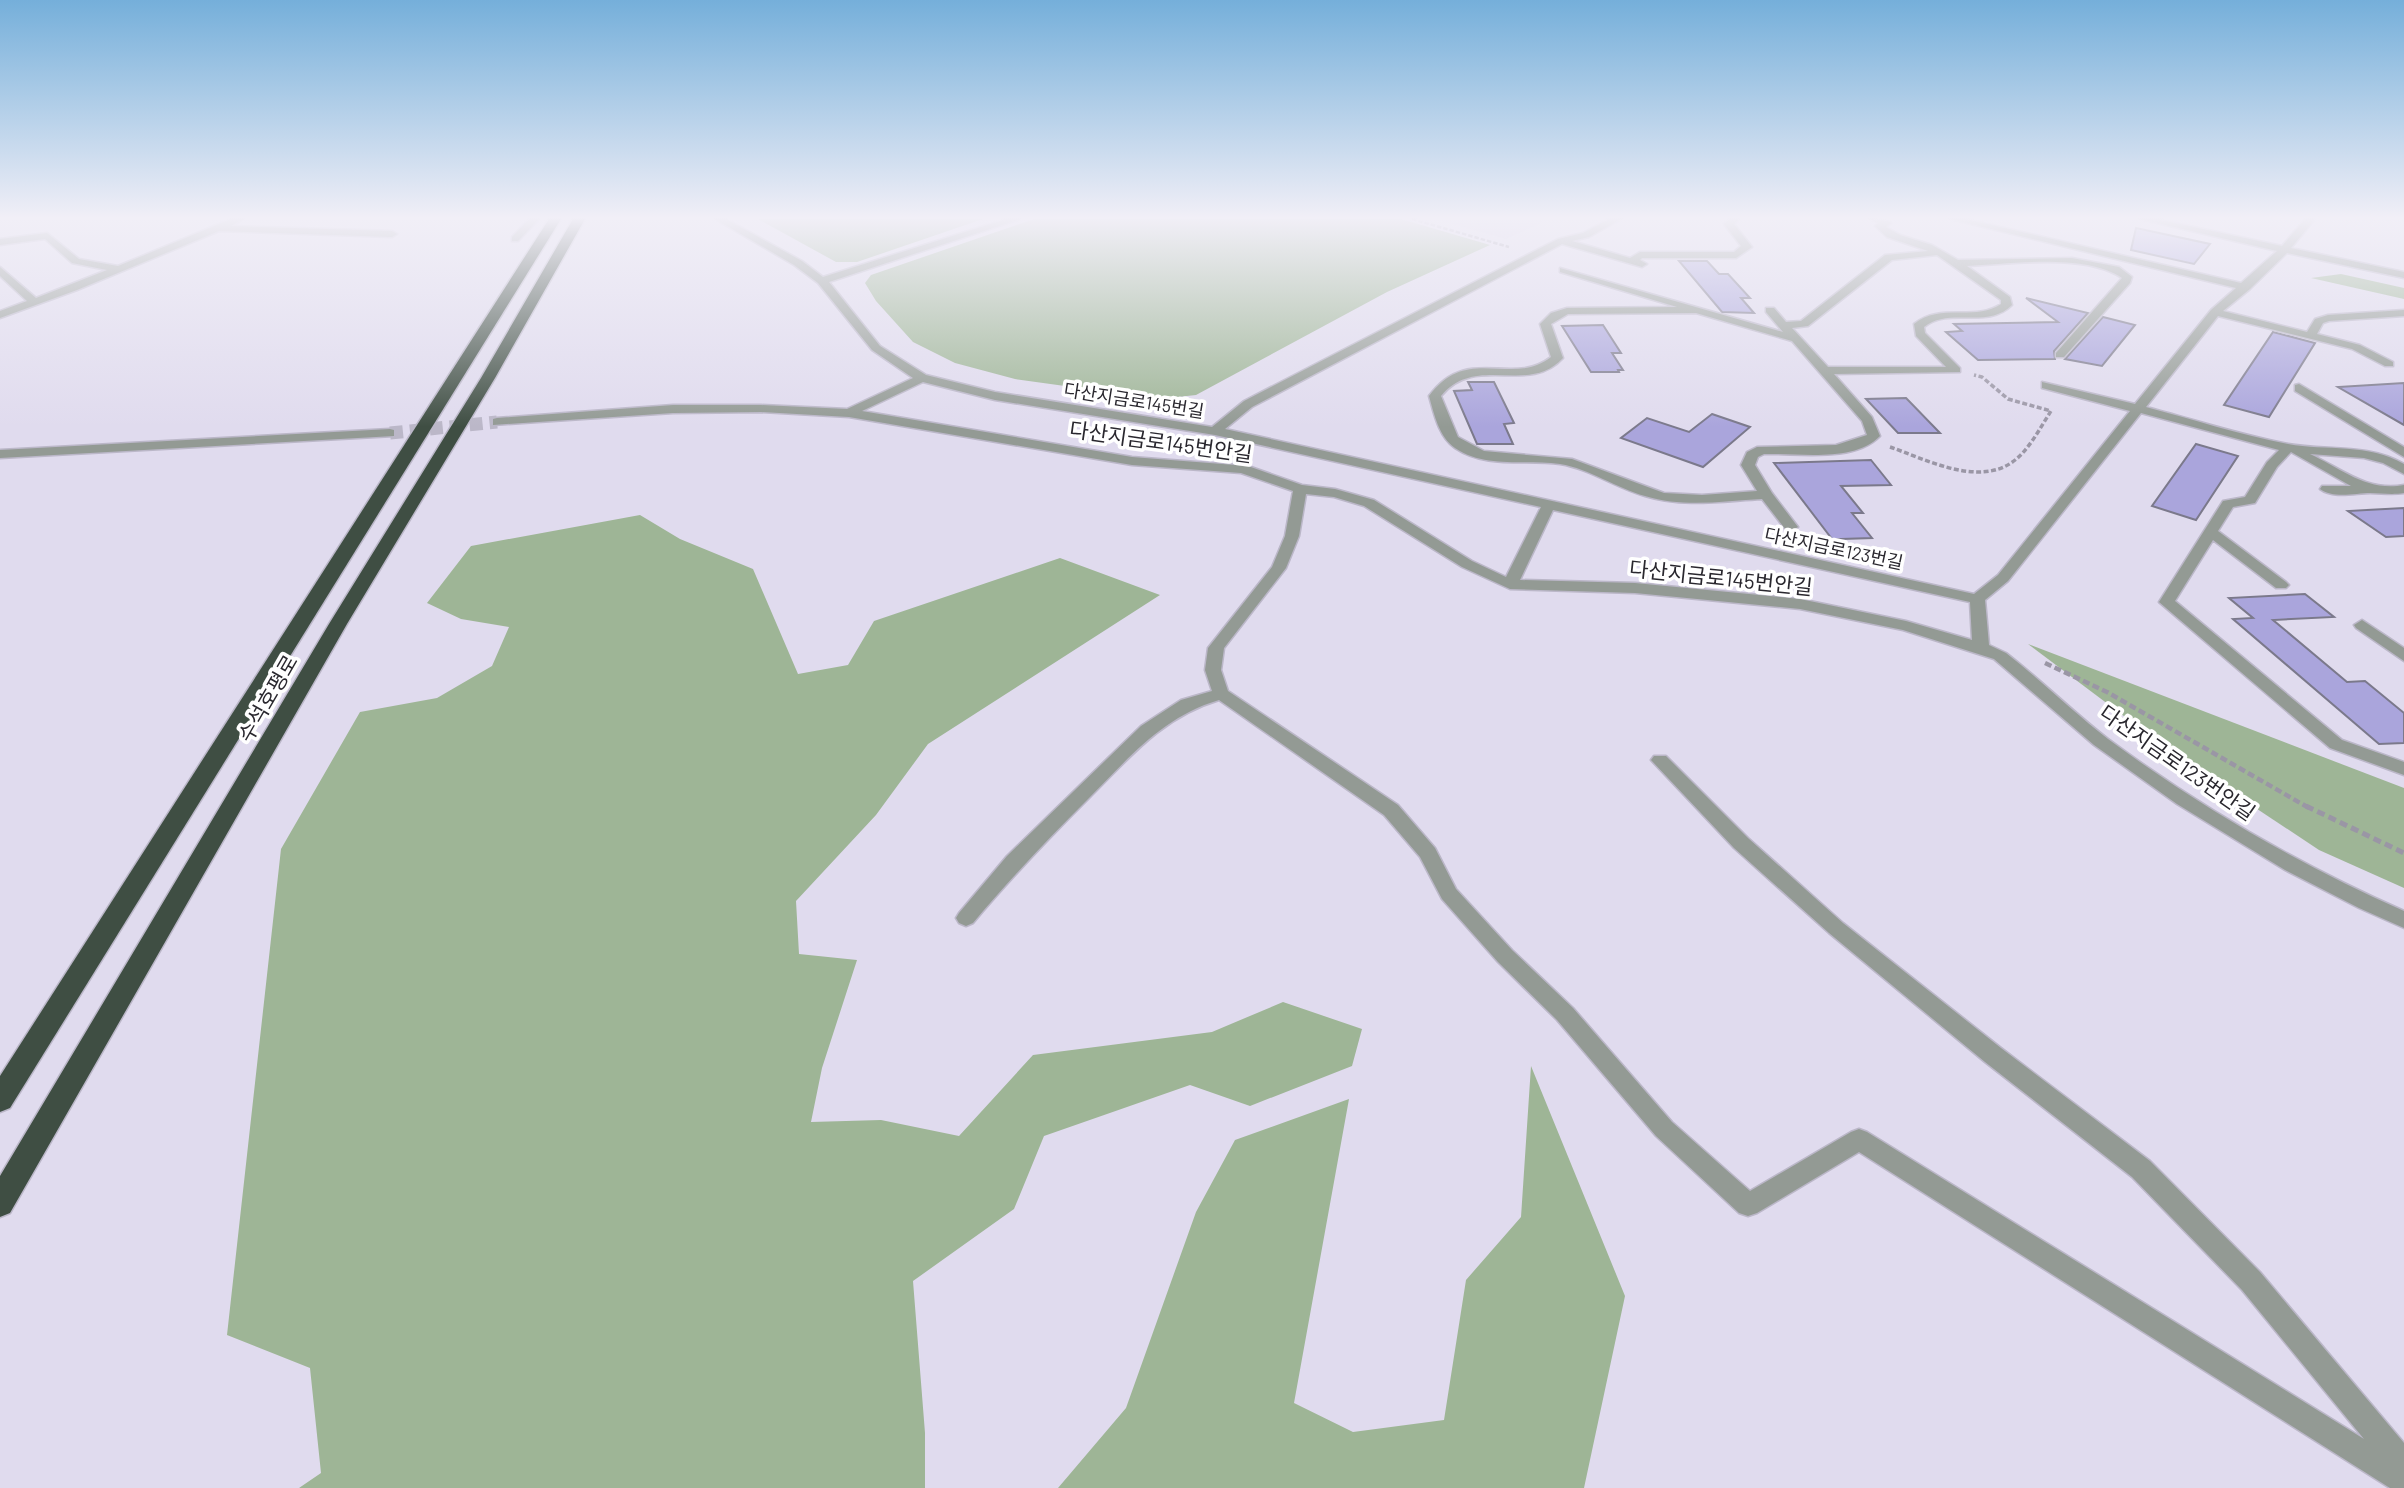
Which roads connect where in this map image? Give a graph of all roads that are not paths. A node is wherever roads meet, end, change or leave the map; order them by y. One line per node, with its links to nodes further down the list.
1 (20, 288): 12 (street)
2 (69, 288): 12 (street)
3 (511, 288): 57 (highway, 수석호평로)
4 (539, 288): 58 (highway, 수석호평로)
5 (828, 288): 24 (street, 다산지금로145번길)
6 (1470, 288): 30 (street, 다산지금로145번길)
7 (1623, 288): 13 (street)
8 (1849, 288): 18 (street)
9 (1991, 288): 23 (street)
10 (2119, 288): 21 (street)
11 (2244, 288): 15 (street)
12 (34, 302): 17 (street)
13 (1693, 310): 20 (street); 41 (street)
14 (1770, 310): 18 (street)
15 (2215, 312): 19 (street); 27 (street)
16 (2404, 313): 19 (street)
17 (0, 315)
18 (1784, 325): 20 (street)
19 (2310, 336): 22 (street)
20 (1796, 339): 23 (street)
21 (2060, 355)
22 (2389, 364)
23 (1825, 371): 41 (street)
24 (922, 378): 28 (street); 30 (street, 다산지금로145번길)
25 (2046, 385): 27 (street)
26 (2299, 388): 32 (street)
27 (2140, 408): 33 (street); 48 (street)
28 (849, 414): 29 (street, 다산지금로145번안길); 38 (street, 다산지금로145번안길)
29 (497, 422)
30 (1215, 430): 43 (street, 다산지금로123번길)
31 (390, 433): 35 (street)
32 (2376, 436): 34 (street); 36 (street)
33 (2288, 448): 36 (street); 40 (street); 45 (street)
34 (2404, 453)
35 (0, 454)
36 (2364, 454): 37 (street)
37 (2404, 470)
38 (1300, 489): 46 (street, 다산지금로145번안길); 52 (street)
39 (2327, 489): 42 (street)
40 (2404, 489)
41 (1766, 495): 44 (street)
42 (2404, 500)
43 (1548, 506): 46 (street); 48 (street, 다산지금로123번길)
44 (1791, 527)
45 (2211, 532): 47 (street); 54 (street)
46 (1510, 584): 50 (street, 다산지금로145번안길)
47 (2281, 585)
48 (1978, 599): 50 (street)
49 (2362, 625): 51 (street)
50 (1981, 648): 56 (street, 다산지금로123번안길)
51 (2404, 656)
52 (1221, 694): 55 (street); 60 (street)
53 (1660, 760): 59 (street)
54 (2404, 769)
55 (966, 918)
56 (2404, 920)
57 (0, 1100)
58 (0, 1203)
59 (2404, 1465)
60 (2404, 1480)

